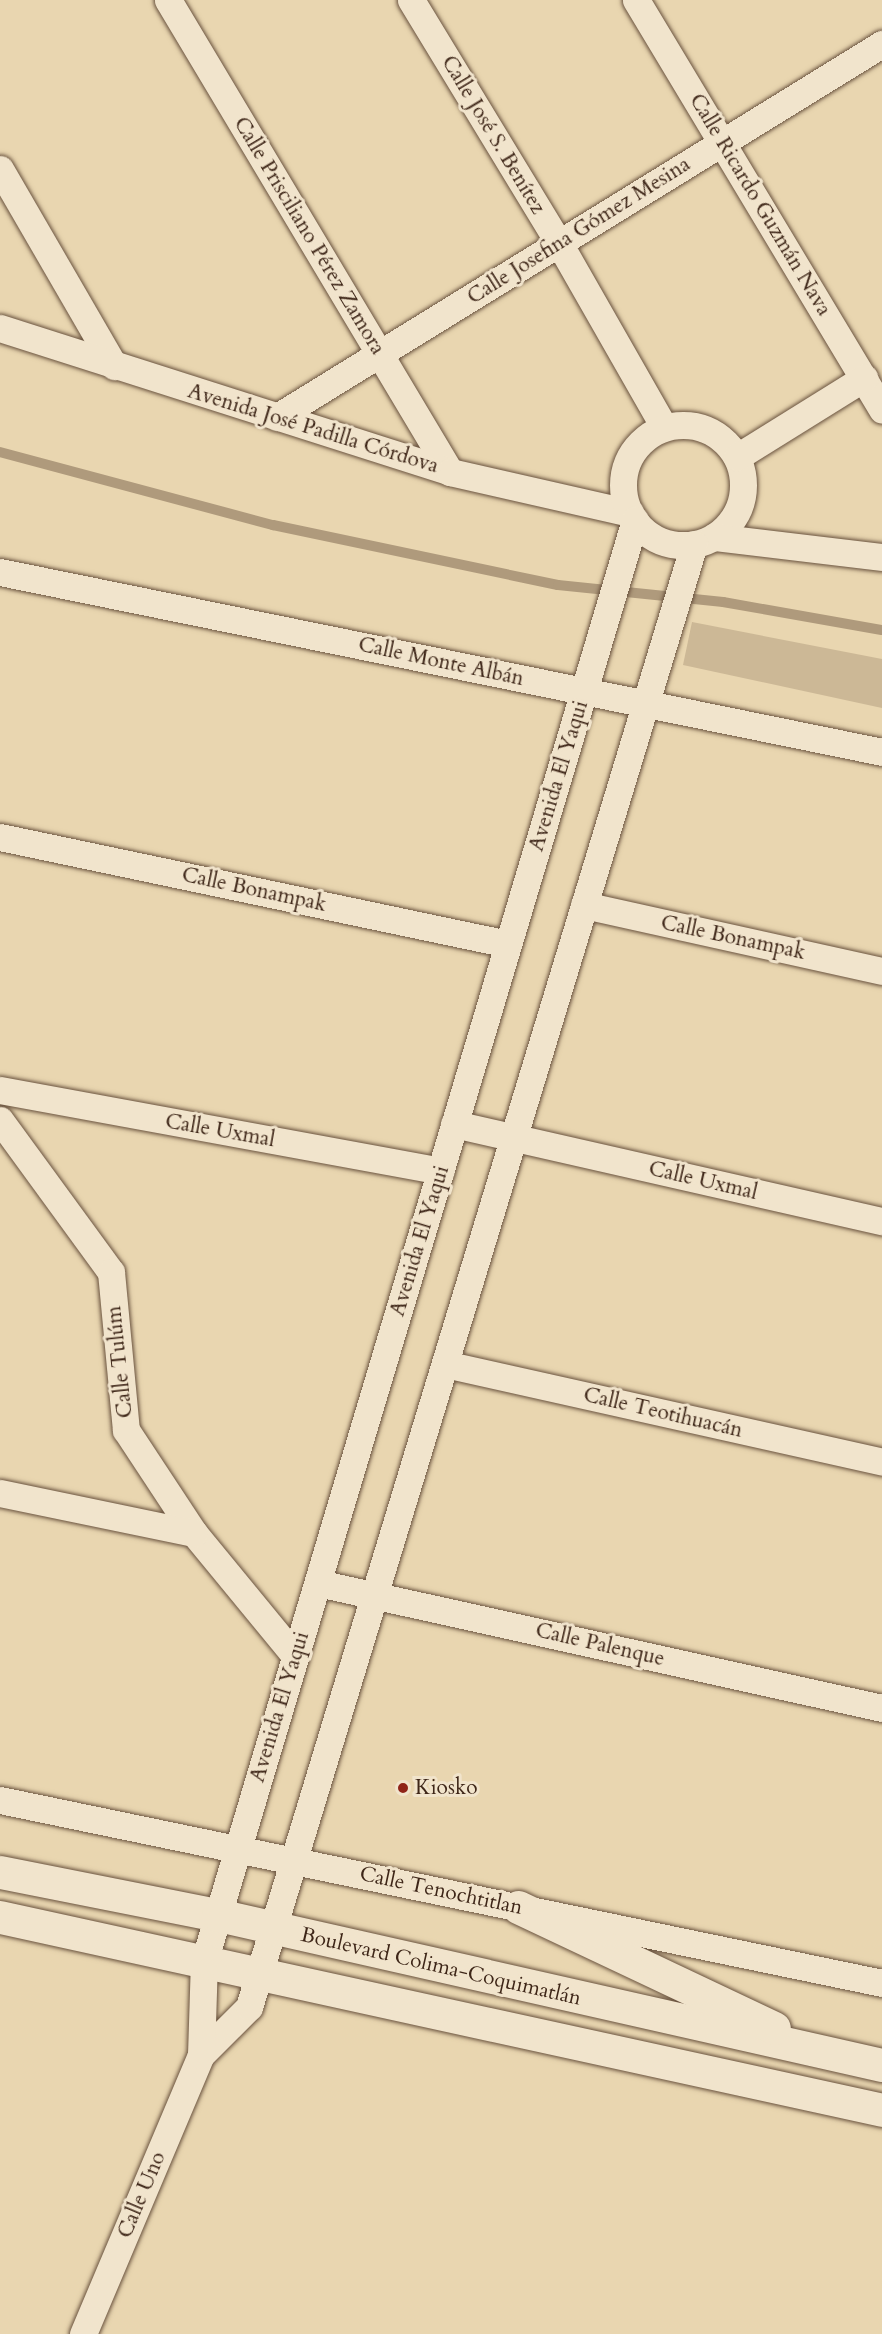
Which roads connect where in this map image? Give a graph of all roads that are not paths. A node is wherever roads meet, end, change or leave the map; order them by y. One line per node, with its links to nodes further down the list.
1 (168, 0): 9 (street, Calle Prisciliano Pérez Zamora)
2 (411, 0): 7 (street, Calle José S. Benítez)
3 (636, 0): 5 (street, Calle Ricardo Guzmán Nava)
4 (882, 44): 5 (street, Calle Josefina Gómez Mesina)
5 (723, 142): 7 (street, Calle Josefina Gómez Mesina); 11 (street, Calle Ricardo Guzmán Nava)
6 (0, 169): 10 (street)
7 (559, 243): 9 (street, Calle Josefina Gómez Mesina); 14 (street, Calle José S. Benítez)
8 (0, 328): 10 (street, Avenida José Padilla Córdova)
9 (380, 354): 13 (street, Calle Josefina Gómez Mesina); 16 (street, Calle Prisciliano Pérez Zamora)
10 (114, 366): 13 (street, Avenida José Padilla Córdova)
11 (864, 378): 12 (street, Calle Ricardo Guzmán Nava); 15 (street)
12 (882, 410)
13 (277, 417): 16 (street, Avenida José Padilla Córdova)
14 (664, 427): 15 (street); 17 (street)
15 (736, 457): 18 (street)
16 (450, 471): 17 (street, Avenida José Padilla Córdova)
17 (633, 517): 18 (street); 21 (street, Avenida El Yaqui)
18 (704, 541): 19 (street); 22 (street)
19 (882, 557)
20 (0, 572): 21 (street, Calle Monte Albán)
21 (584, 691): 22 (street, Calle Monte Albán); 26 (street, Avenida El Yaqui)
22 (646, 704): 23 (street, Calle Monte Albán); 25 (street)
23 (882, 752)
24 (0, 837): 26 (street, Calle Bonampak)
25 (584, 905): 27 (street, Calle Bonampak); 31 (street)
26 (508, 944): 30 (street, Avenida El Yaqui)
27 (882, 971)
28 (0, 1090): 32 (street, Calle Uxmal)
29 (0, 1120): 37 (street, Calle Tulúm)
30 (454, 1124): 31 (street, Calle Uxmal); 32 (street, Avenida El Yaqui)
31 (513, 1138): 33 (street, Calle Uxmal); 34 (street)
32 (441, 1171): 38 (street, Avenida El Yaqui)
33 (882, 1221)
34 (445, 1364): 35 (street, Calle Teotihuacán); 39 (street)
35 (882, 1462)
36 (0, 1493): 37 (street)
37 (194, 1533): 40 (street, Calle Tulúm)
38 (318, 1583): 39 (street, Calle Palenque); 40 (street, Avenida El Yaqui)
39 (375, 1595): 41 (street, Calle Palenque); 44 (street)
40 (296, 1656): 43 (street, Avenida El Yaqui)
41 (882, 1708)
42 (0, 1800): 43 (street, Calle Tenochtitlan)
43 (238, 1849): 44 (street, Calle Tenochtitlan); 47 (street, Avenida El Yaqui)
44 (294, 1859): 46 (street, Calle Tenochtitlan); 49 (street)
45 (0, 1872): 47 (main road, Boulevard Colima-Coquimatlán)
46 (518, 1907): 52 (street, Calle Tenochtitlan); 54 (main road)
47 (218, 1915): 49 (main road, Boulevard Colima-Coquimatlán); 50 (street, Avenida El Yaqui)
48 (0, 1917): 50 (main road, Boulevard Colima-Coquimatlán)
49 (273, 1928): 51 (street); 54 (main road, Boulevard Colima-Coquimatlán)
50 (204, 1962): 51 (main road, Boulevard Colima-Coquimatlán); 53 (street, Calle Uno)
51 (259, 1974): 53 (street, Calle Uno); 56 (main road, Boulevard Colima-Coquimatlán)
52 (882, 1983)
53 (201, 2055): 57 (street, Calle Uno)
54 (830, 2055): 55 (main road, Boulevard Colima-Coquimatlán)
55 (882, 2066)
56 (882, 2110)
57 (83, 2334)

